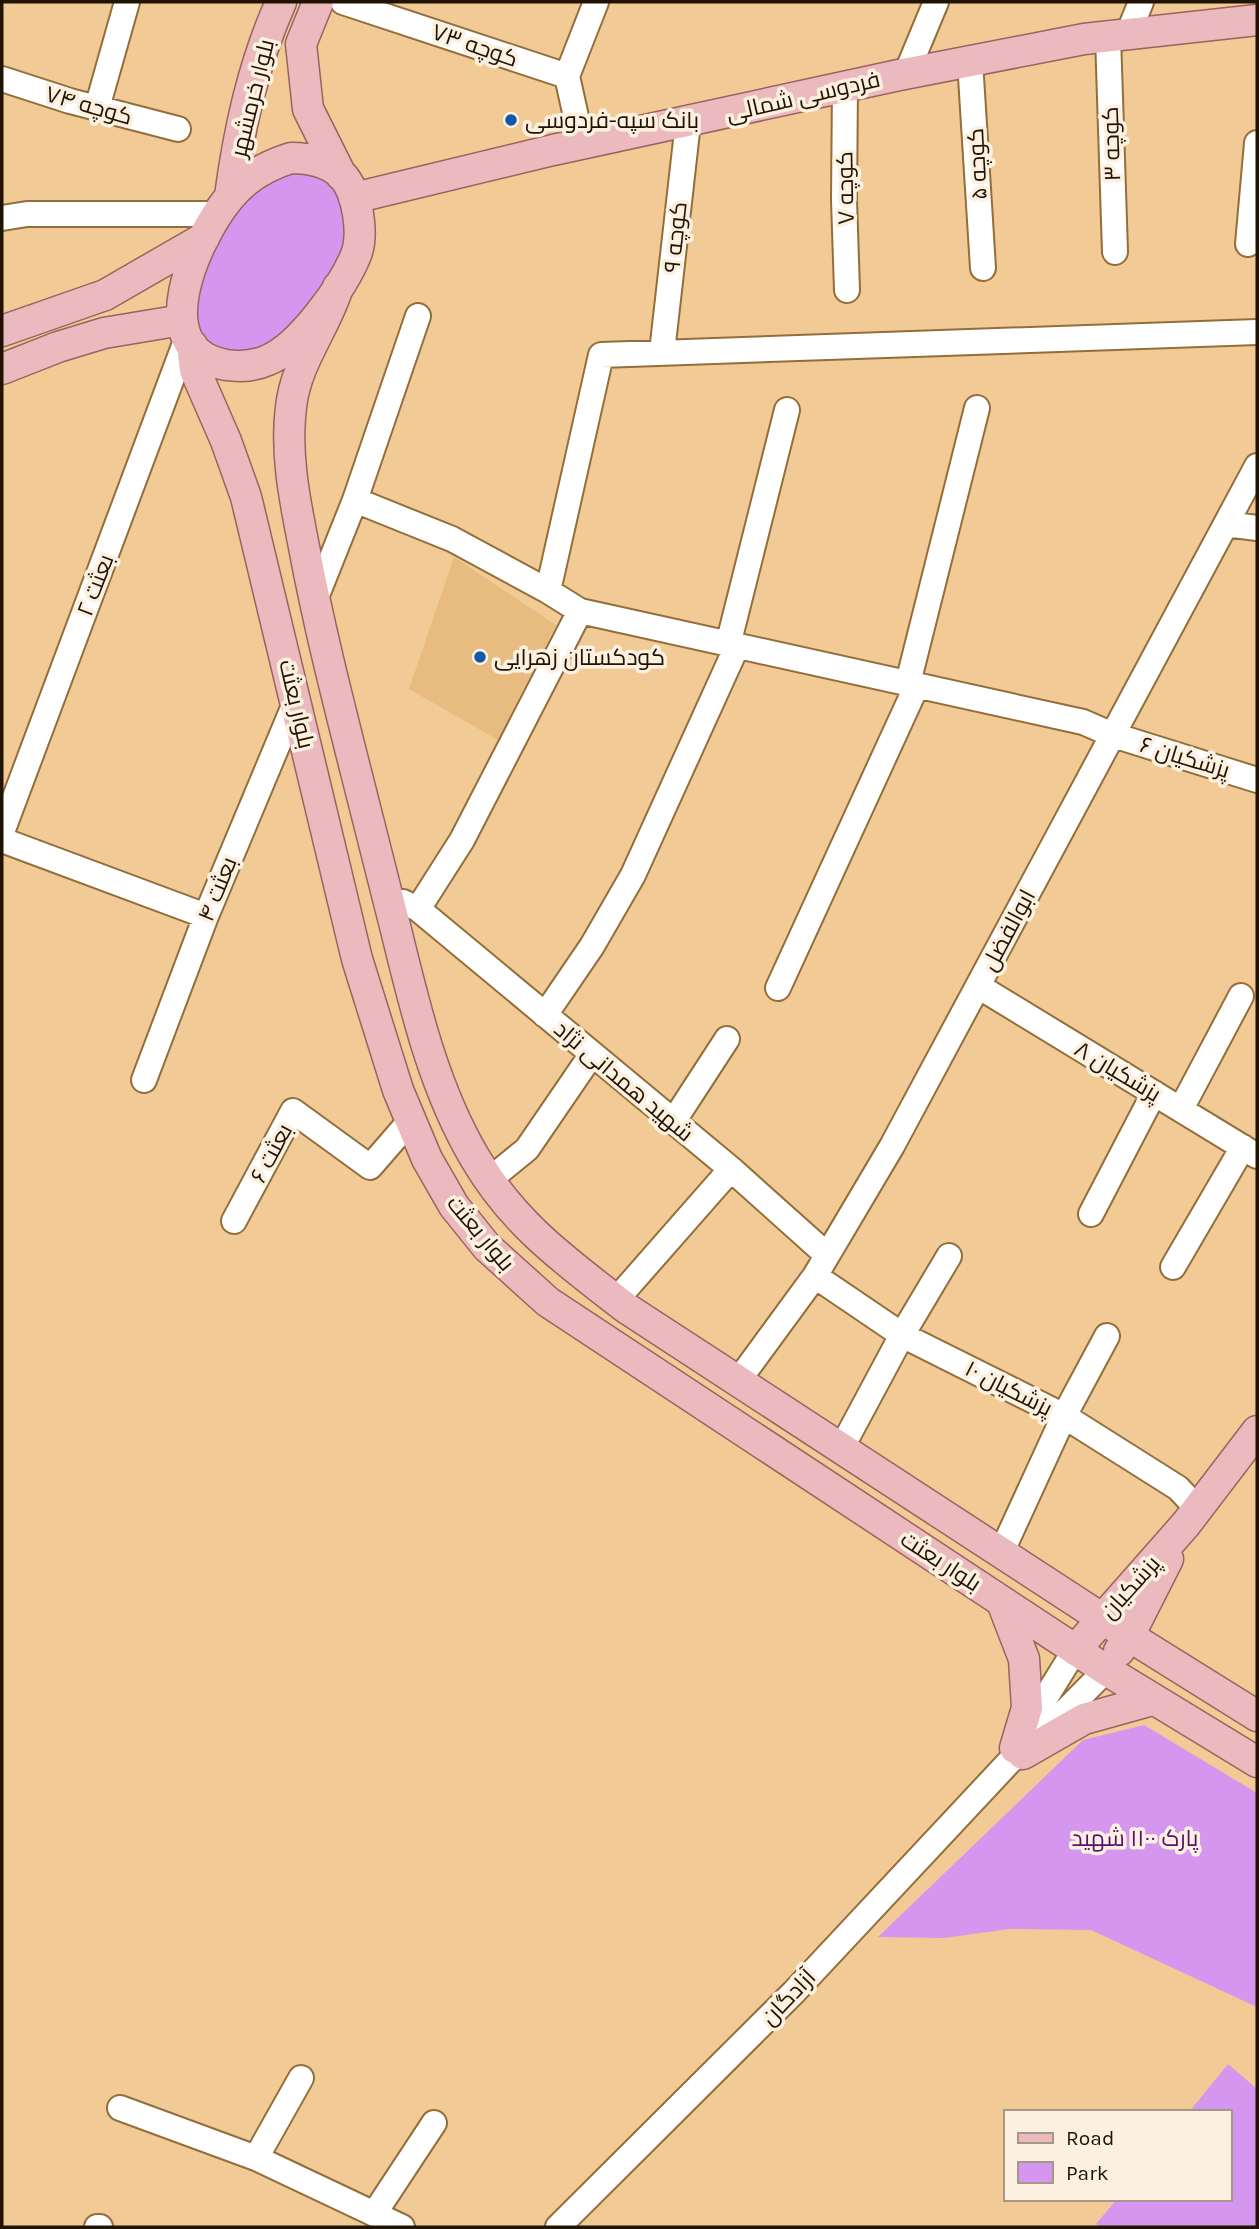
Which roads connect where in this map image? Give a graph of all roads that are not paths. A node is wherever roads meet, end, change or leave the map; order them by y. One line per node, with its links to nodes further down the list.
1 (127, 2): 17 (street)
2 (281, 2): 9 (main road, بلوار خرمشهر)
3 (318, 2): 11 (main road, بلوار خرمشهر)
4 (343, 2): 14 (street, کوچه ۷۳)
5 (596, 2): 14 (street)
6 (936, 2): 13 (street)
7 (1141, 2): 10 (street)
8 (1257, 20): 10 (main road, فردوسی شمالی)
9 (267, 34): 11 (main road); 23 (main road, بلوار خرمشهر)
10 (1118, 35): 12 (main road, فردوسی شمالی); 26 (street, کوچه ۳)
11 (301, 44): 22 (main road, بلوار خرمشهر)
12 (970, 61): 13 (main road, فردوسی شمالی); 27 (street, کوچه ۵)
13 (906, 74): 16 (main road, فردوسی شمالی)
14 (567, 76): 21 (street)
15 (2, 79): 17 (street, کوچه ۷۴)
16 (845, 87): 18 (main road, فردوسی شمالی); 29 (street, کوچه ۷)
17 (97, 108): 19 (street, کوچه ۷۴)
18 (688, 122): 21 (main road, فردوسی شمالی); 34 (street, کوچه ۹)
19 (178, 130)
20 (1257, 143): 25 (street)
21 (582, 144): 22 (main road, فردوسی شمالی)
22 (347, 186): 23 (main road); 28 (main road)
23 (218, 216): 24 (street); 31 (main road); 33 (main road)
24 (2, 218)
25 (1248, 244)
26 (1115, 252)
27 (983, 268)
28 (338, 287): 33 (main road); 43 (main road, بلوار بعثت)
29 (847, 290)
30 (418, 316): 39 (street)
31 (2, 331)
32 (1257, 332): 34 (street)
33 (187, 334): 35 (main road); 47 (main road, بلوار بعثت); 50 (street, بعثت ۲)
34 (662, 352): 42 (street)
35 (2, 369)
36 (977, 408): 46 (street)
37 (787, 410): 45 (street)
38 (1257, 466): 40 (street, ابوالفضل)
39 (355, 500): 42 (street, پزشکیان ۶); 43 (street)
40 (1226, 524): 41 (street); 48 (street, ابوالفضل)
41 (1257, 528)
42 (548, 591): 44 (street, پزشکیان ۶)
43 (315, 600): 52 (main road, بلوار بعثت)
44 (580, 611): 45 (street, پزشکیان ۶); 53 (street)
45 (733, 646): 46 (street, پزشکیان ۶); 58 (street)
46 (912, 684): 48 (street, پزشکیان ۶); 56 (street)
47 (296, 701): 54 (street, بعثت ۴); 64 (main road, بلوار بعثت)
48 (1114, 735): 49 (street, پزشکیان ۶); 55 (street, ابوالفضل)
49 (1257, 780)
50 (2, 832)
51 (2, 839): 54 (street)
52 (387, 895): 53 (street, شهید همدانی نژاد); 68 (main road, بلوار بعثت)
53 (418, 909): 58 (street, شهید همدانی نژاد)
54 (205, 916): 61 (street, بعثت ۴)
55 (978, 986): 62 (street, پزشکیان ۸); 72 (street, ابوالفضل)
56 (778, 988)
57 (1241, 996): 63 (street)
58 (545, 1015): 60 (street, شهید همدانی نژاد)
59 (727, 1039): 65 (street)
60 (592, 1054): 65 (street, شهید همدانی نژاد); 68 (street)
61 (144, 1080)
62 (1154, 1093): 63 (street, پزشکیان ۸); 69 (street)
63 (1181, 1110): 66 (street, پزشکیان ۸)
64 (410, 1121): 70 (street, بعثت ۶); 83 (main road, بلوار بعثت)
65 (673, 1122): 67 (street, شهید همدانی نژاد)
66 (1250, 1151): 73 (street)
67 (731, 1169): 72 (street, شهید همدانی نژاد); 74 (street)
68 (489, 1180): 74 (main road, بلوار بعثت)
69 (1091, 1214)
70 (234, 1221)
71 (949, 1256): 75 (street)
72 (821, 1266): 75 (street, پزشکیان ۱۰); 77 (street, ابوالفضل)
73 (1173, 1267)
74 (616, 1300): 77 (main road, بلوار بعثت)
75 (902, 1335): 78 (street, پزشکیان ۱۰); 80 (street)
76 (1107, 1336): 78 (street)
77 (738, 1381): 80 (main road, بلوار بعثت)
78 (1064, 1416): 81 (street, پزشکیان ۱۰); 82 (street)
79 (1257, 1432): 81 (main road, پزشکیان)
80 (842, 1447): 82 (main road, بلوار بعثت)
81 (1192, 1517): 84 (main road, پزشکیان); 85 (main road, پزشکیان)
82 (1002, 1551): 84 (main road, بلوار بعثت)
83 (1002, 1601): 86 (main road, بلوار بعثت); 90 (main road)
84 (1103, 1616): 85 (main road, بلوار بعثت); 86 (main road, پزشکیان)
85 (1129, 1636): 87 (main road, پزشکیان); 89 (main road, بلوار بعثت)
86 (1075, 1650): 87 (main road, بلوار بعثت); 90 (street)
87 (1106, 1670): 88 (main road, بلوار بعثت); 90 (street)
88 (1152, 1699): 90 (main road); 91 (main road, بلوار بعثت)
89 (1257, 1716)
90 (1016, 1754): 98 (street, آزادگان)
91 (1257, 1762)
92 (301, 2078): 95 (street)
93 (120, 2108): 95 (street)
94 (434, 2123): 96 (street)
95 (256, 2158): 96 (street)
96 (374, 2214): 97 (street)
97 (402, 2227)
98 (558, 2227)

